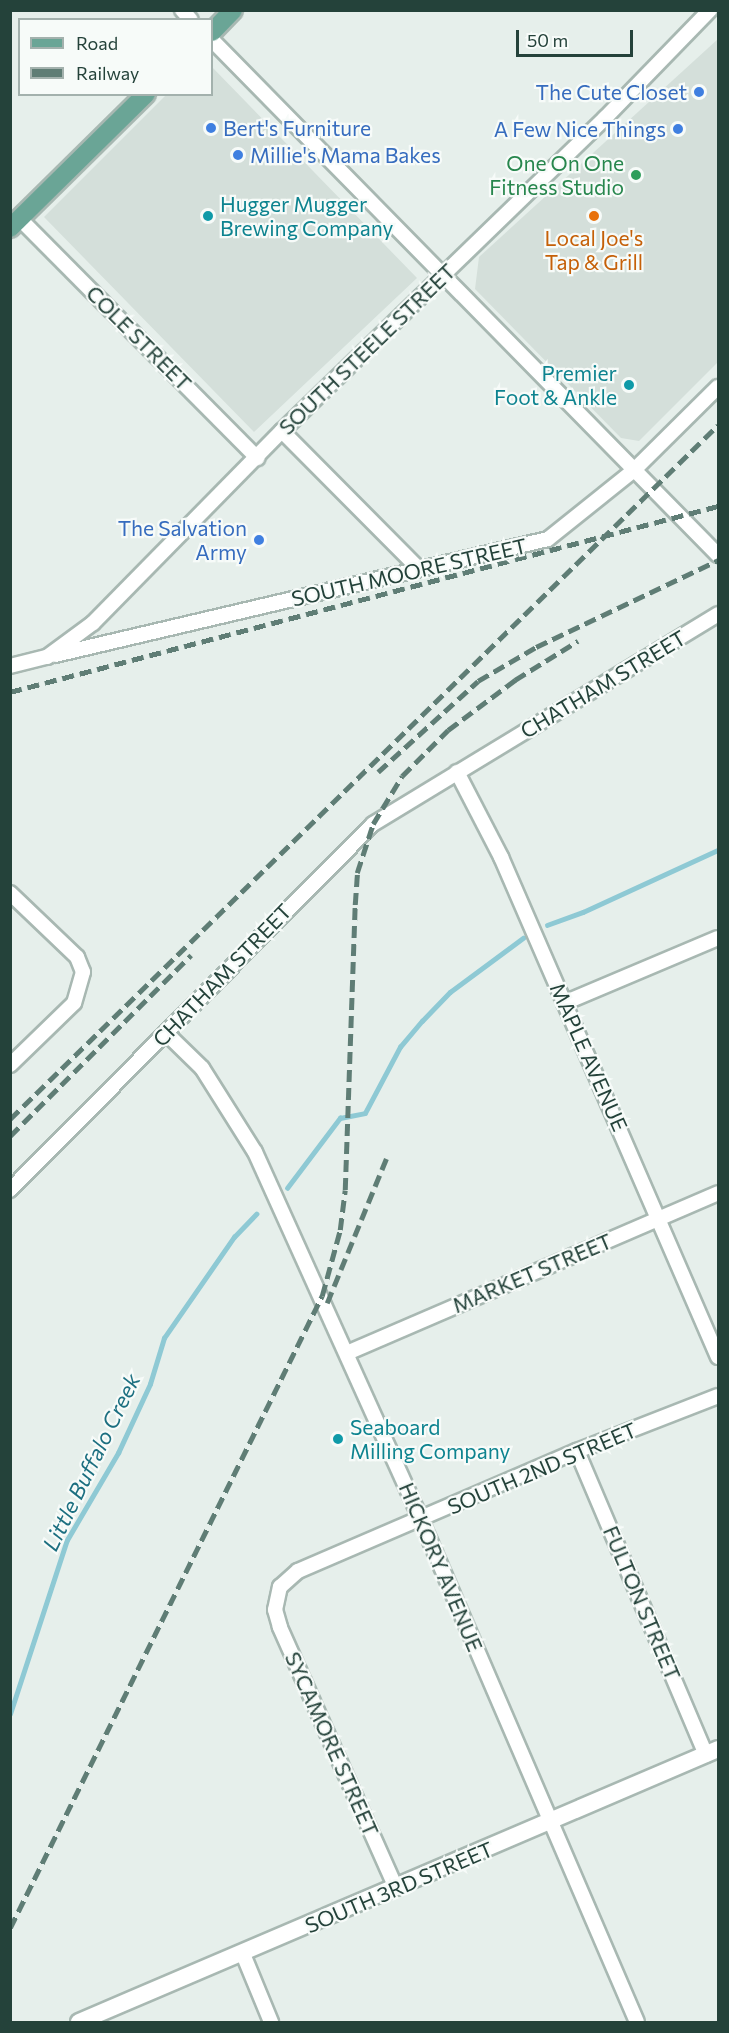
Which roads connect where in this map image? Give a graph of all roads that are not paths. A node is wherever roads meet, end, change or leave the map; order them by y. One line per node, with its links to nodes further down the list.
1 (233, 10): 3 (main road)
2 (710, 10): 7 (street, SOUTH STEELE STREET)
3 (213, 31)
4 (213, 41): 7 (street)
5 (144, 96): 6 (main road)
6 (15, 223): 10 (street, COLE STREET)
7 (443, 274): 9 (street, SOUTH STEELE STREET); 11 (street)
8 (718, 387): 11 (street, SOUTH MOORE STREET)
9 (282, 431): 10 (street, SOUTH STEELE STREET); 13 (street)
10 (257, 458): 15 (street, SOUTH STEELE STREET)
11 (634, 470): 12 (street); 13 (street, SOUTH MOORE STREET)
12 (718, 555)
13 (419, 569): 15 (street, SOUTH MOORE STREET)
14 (718, 614): 17 (street, CHATHAM STREET)
15 (47, 657): 16 (street, SOUTH STEELE STREET)
16 (10, 666)
17 (452, 776): 20 (street, MAPLE AVENUE); 21 (street, CHATHAM STREET)
18 (10, 893): 22 (street)
19 (718, 938): 20 (street)
20 (564, 1003): 25 (street, MAPLE AVENUE)
21 (166, 1033): 23 (street, CHATHAM STREET); 26 (street, HICKORY AVENUE)
22 (10, 1065)
23 (10, 1190)
24 (718, 1193): 25 (street, MARKET STREET)
25 (660, 1218): 26 (street, MARKET STREET); 27 (street, MAPLE AVENUE)
26 (347, 1353): 30 (street, HICKORY AVENUE)
27 (718, 1357)
28 (718, 1396): 29 (street, SOUTH 2ND STREET)
29 (577, 1451): 30 (street, SOUTH 2ND STREET); 32 (street, FULTON STREET)
30 (421, 1520): 31 (street, SOUTH 2ND STREET); 33 (street, HICKORY AVENUE)
31 (276, 1597): 34 (street, SYCAMORE STREET)
32 (712, 1752): 33 (street, SOUTH 3RD STREET)
33 (551, 1821): 34 (street, SOUTH 3RD STREET); 38 (street, HICKORY AVENUE)
34 (396, 1888): 35 (street, SOUTH 3RD STREET)
35 (243, 1954): 36 (street, SOUTH 3RD STREET); 37 (street)
36 (80, 2022)
37 (271, 2022)
38 (637, 2022)

